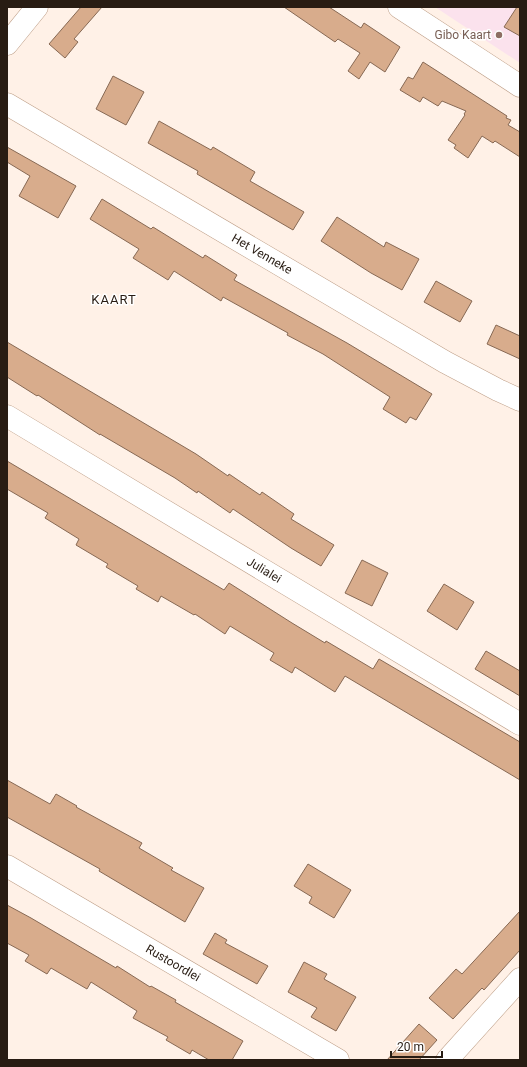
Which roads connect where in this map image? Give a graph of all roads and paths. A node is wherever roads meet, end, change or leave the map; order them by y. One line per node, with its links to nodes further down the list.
1 (37, 7): 3 (street)
2 (399, 7): 4 (street)
3 (7, 44)
4 (520, 86)
5 (7, 104): 6 (street, Het Venneke)
6 (520, 400)
7 (7, 416): 8 (street, Julialei)
8 (520, 724)
9 (7, 866): 11 (street, Rustoordlei)
10 (520, 979): 12 (street)
11 (338, 1060)
12 (447, 1060)

